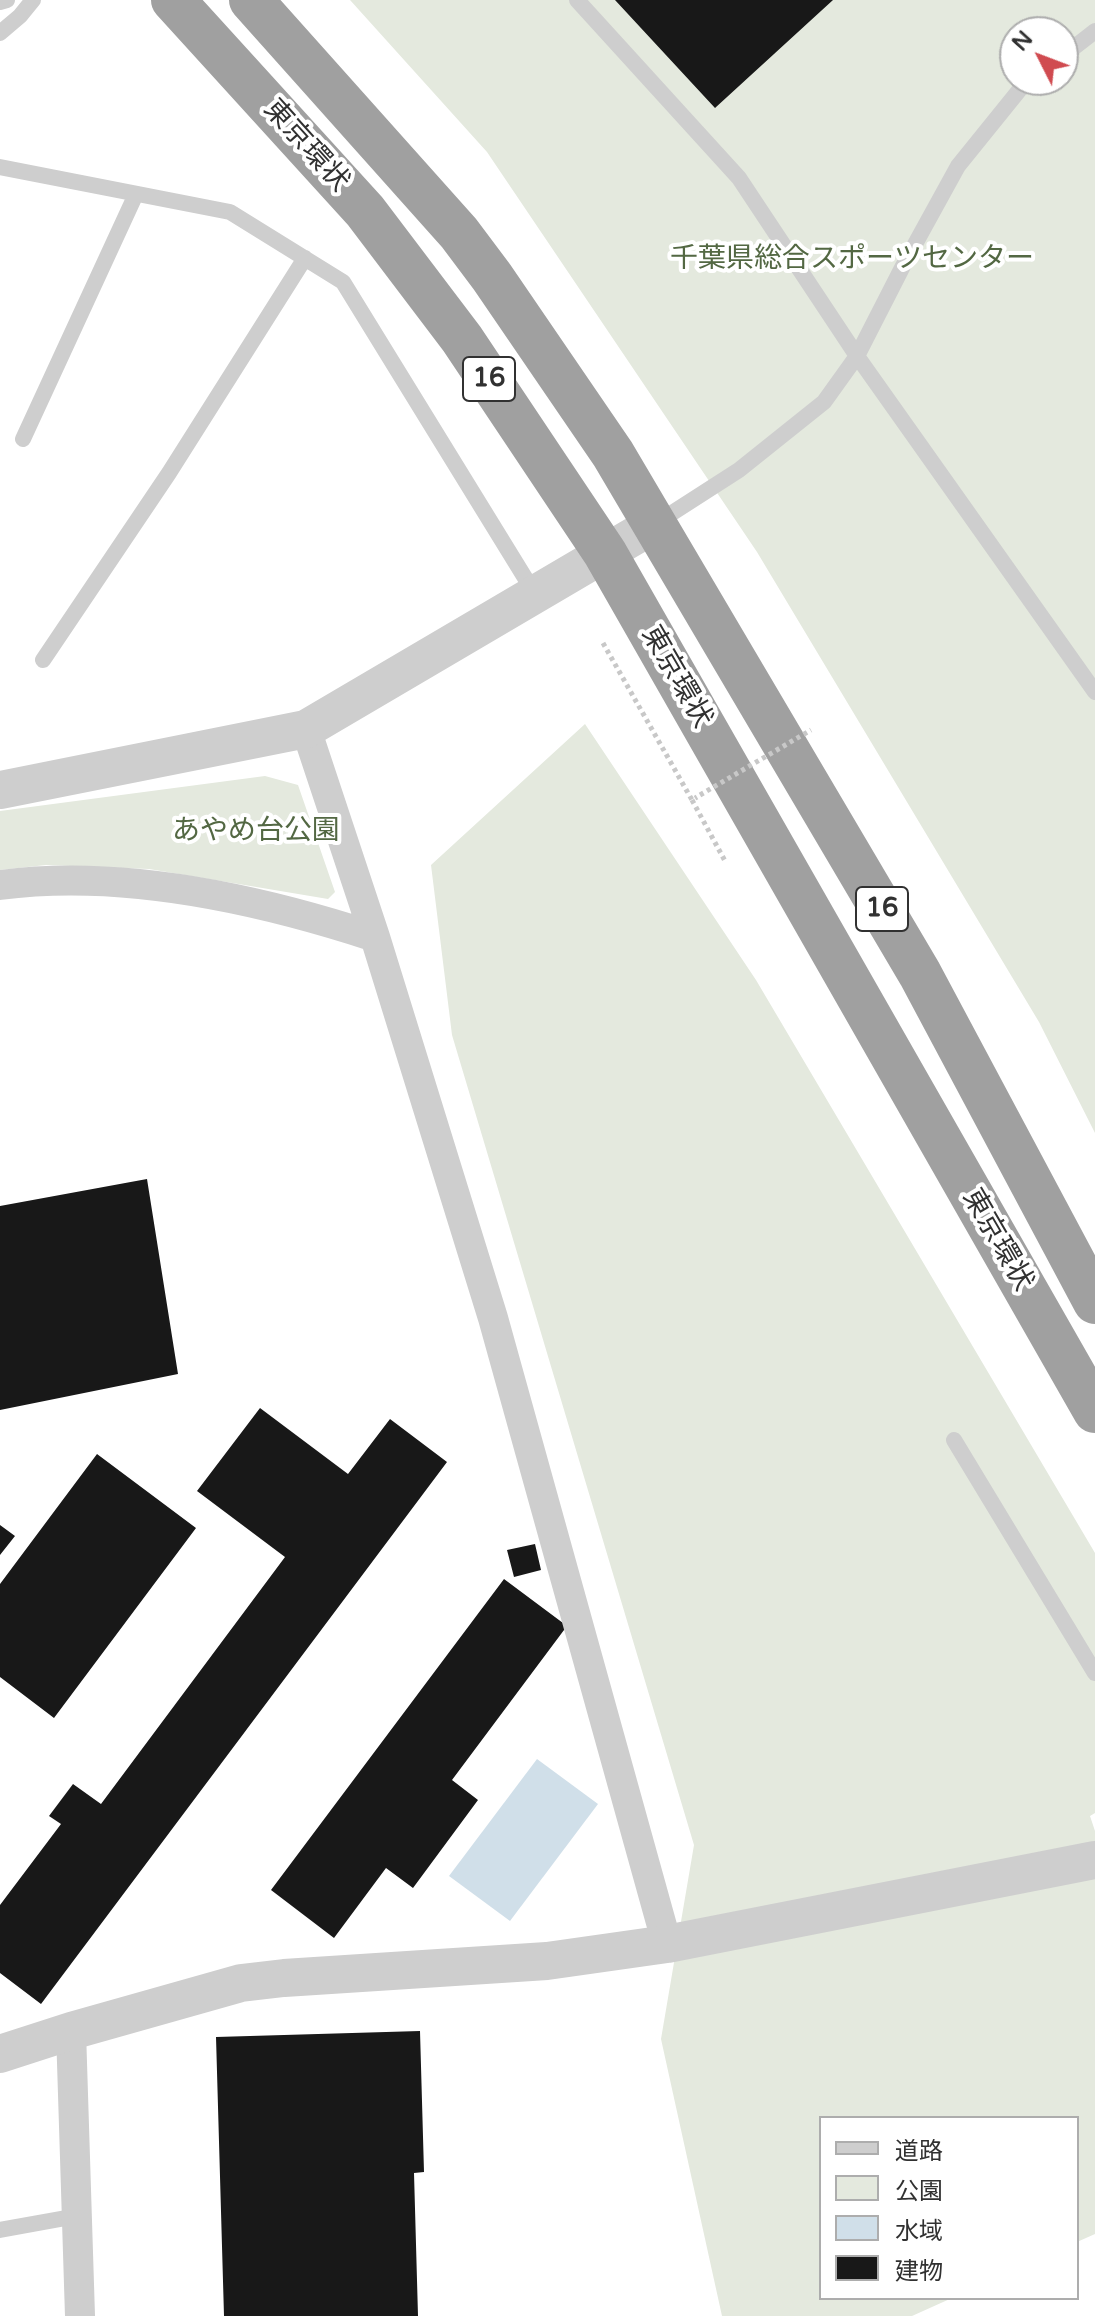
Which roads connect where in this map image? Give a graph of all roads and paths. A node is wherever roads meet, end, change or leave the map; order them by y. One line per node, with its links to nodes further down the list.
1 (7, 0): 6 (lane)
2 (33, 0): 8 (lane)
3 (173, 0): 17 (highway, 東京環状 / 16)
4 (251, 0): 16 (highway, 東京環状 / 16)
5 (577, 0): 14 (lane)
6 (0, 2)
7 (1095, 31): 9 (lane)
8 (0, 33)
9 (1079, 44)
10 (1015, 96): 14 (lane)
11 (0, 167): 12 (lane)
12 (136, 194): 13 (lane); 15 (lane)
13 (305, 258): 18 (lane); 20 (lane)
14 (857, 356): 16 (lane); 21 (lane)
15 (23, 439)
16 (653, 525): 17 (street); 29 (highway, 東京環状 / 16)
17 (605, 553): 18 (street); 30 (highway, 東京環状 / 16)
18 (535, 594): 22 (street)
19 (603, 643): 25 (path)
20 (43, 660)
21 (1095, 692)
22 (306, 729): 24 (street); 28 (street)
23 (811, 730): 25 (path, bridge)
24 (0, 790)
25 (692, 800): 26 (path)
26 (725, 861)
27 (0, 885): 28 (street)
28 (375, 937): 34 (street)
29 (1095, 1302)
30 (1095, 1411)
31 (954, 1440): 32 (lane)
32 (1095, 1673)
33 (1095, 1860): 34 (street)
34 (667, 1944): 35 (street)
35 (71, 2031): 36 (street); 37 (street)
36 (0, 2054)
37 (77, 2216): 38 (lane); 39 (street)
38 (0, 2230)
39 (80, 2316)

